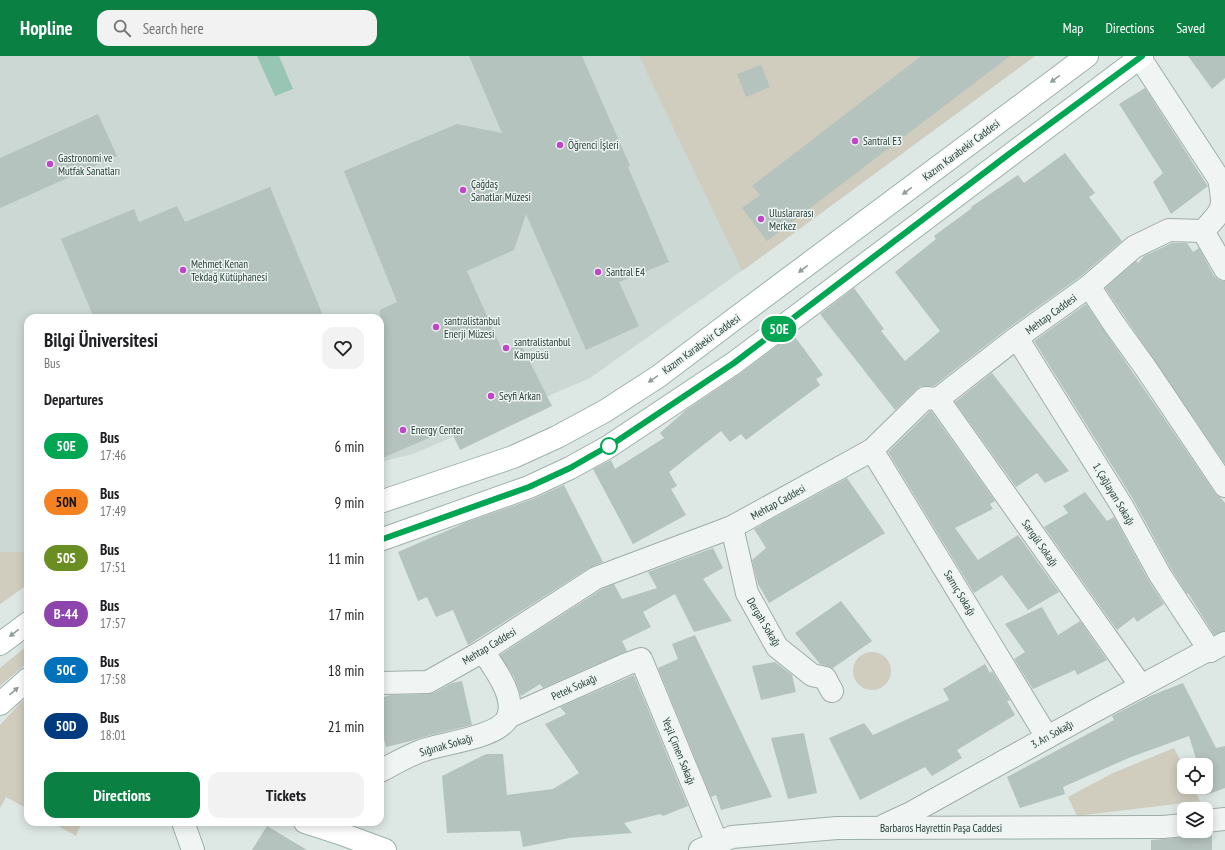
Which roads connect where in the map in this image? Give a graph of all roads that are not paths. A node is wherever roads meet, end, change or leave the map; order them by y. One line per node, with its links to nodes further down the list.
1 (1087, 56): 11 (main road, Kazım Karabekir Caddesi, one-way to 11)
2 (1141, 57): 3 (street); 13 (main road)
3 (1220, 170): 4 (street)
4 (1203, 231): 5 (street); 6 (street, Mehtap Caddesi)
5 (1225, 269)
6 (1089, 286): 7 (street, Mehtap Caddesi); 10 (street)
7 (1017, 338): 8 (street, Mehtap Caddesi); 16 (street, 1. Çağlayan Sokağı)
8 (938, 399): 9 (street, Mehtap Caddesi); 21 (street, Sarıgül Sokağı)
9 (872, 450): 12 (street, Mehtap Caddesi); 25 (street, Sarnıç Sokağı)
10 (1225, 486)
11 (384, 501)
12 (732, 527): 17 (street, Mehtap Caddesi); 22 (street, Dergah Sokağı)
13 (384, 539)
14 (24, 626): 15 (main road, one-way to 15)
15 (0, 644)
16 (1218, 647): 21 (street, 3. Arı Sokağı)
17 (483, 650): 20 (street, Mehtap Caddesi); 24 (street)
18 (641, 658): 24 (street, Petek Sokağı); 33 (street, Yeşil Çimen Sokağı)
19 (24, 683): 23 (main road, one-way to 19)
20 (384, 683)
21 (1141, 686): 25 (street, 3. Arı Sokağı)
22 (832, 691)
23 (0, 704)
24 (508, 717): 26 (street, Sığınak Sokağı)
25 (1047, 737): 32 (street, 3. Arı Sokağı)
26 (384, 769)
27 (1225, 819): 28 (street)
28 (1213, 820)
29 (1177, 825): 32 (street, Barbaros Hayrettin Paşa Caddesi)
30 (184, 826): 34 (street)
31 (340, 827): 35 (main road)
32 (881, 828): 33 (street, Barbaros Hayrettin Paşa Caddesi)
33 (709, 847)
34 (193, 850)
35 (385, 850)

